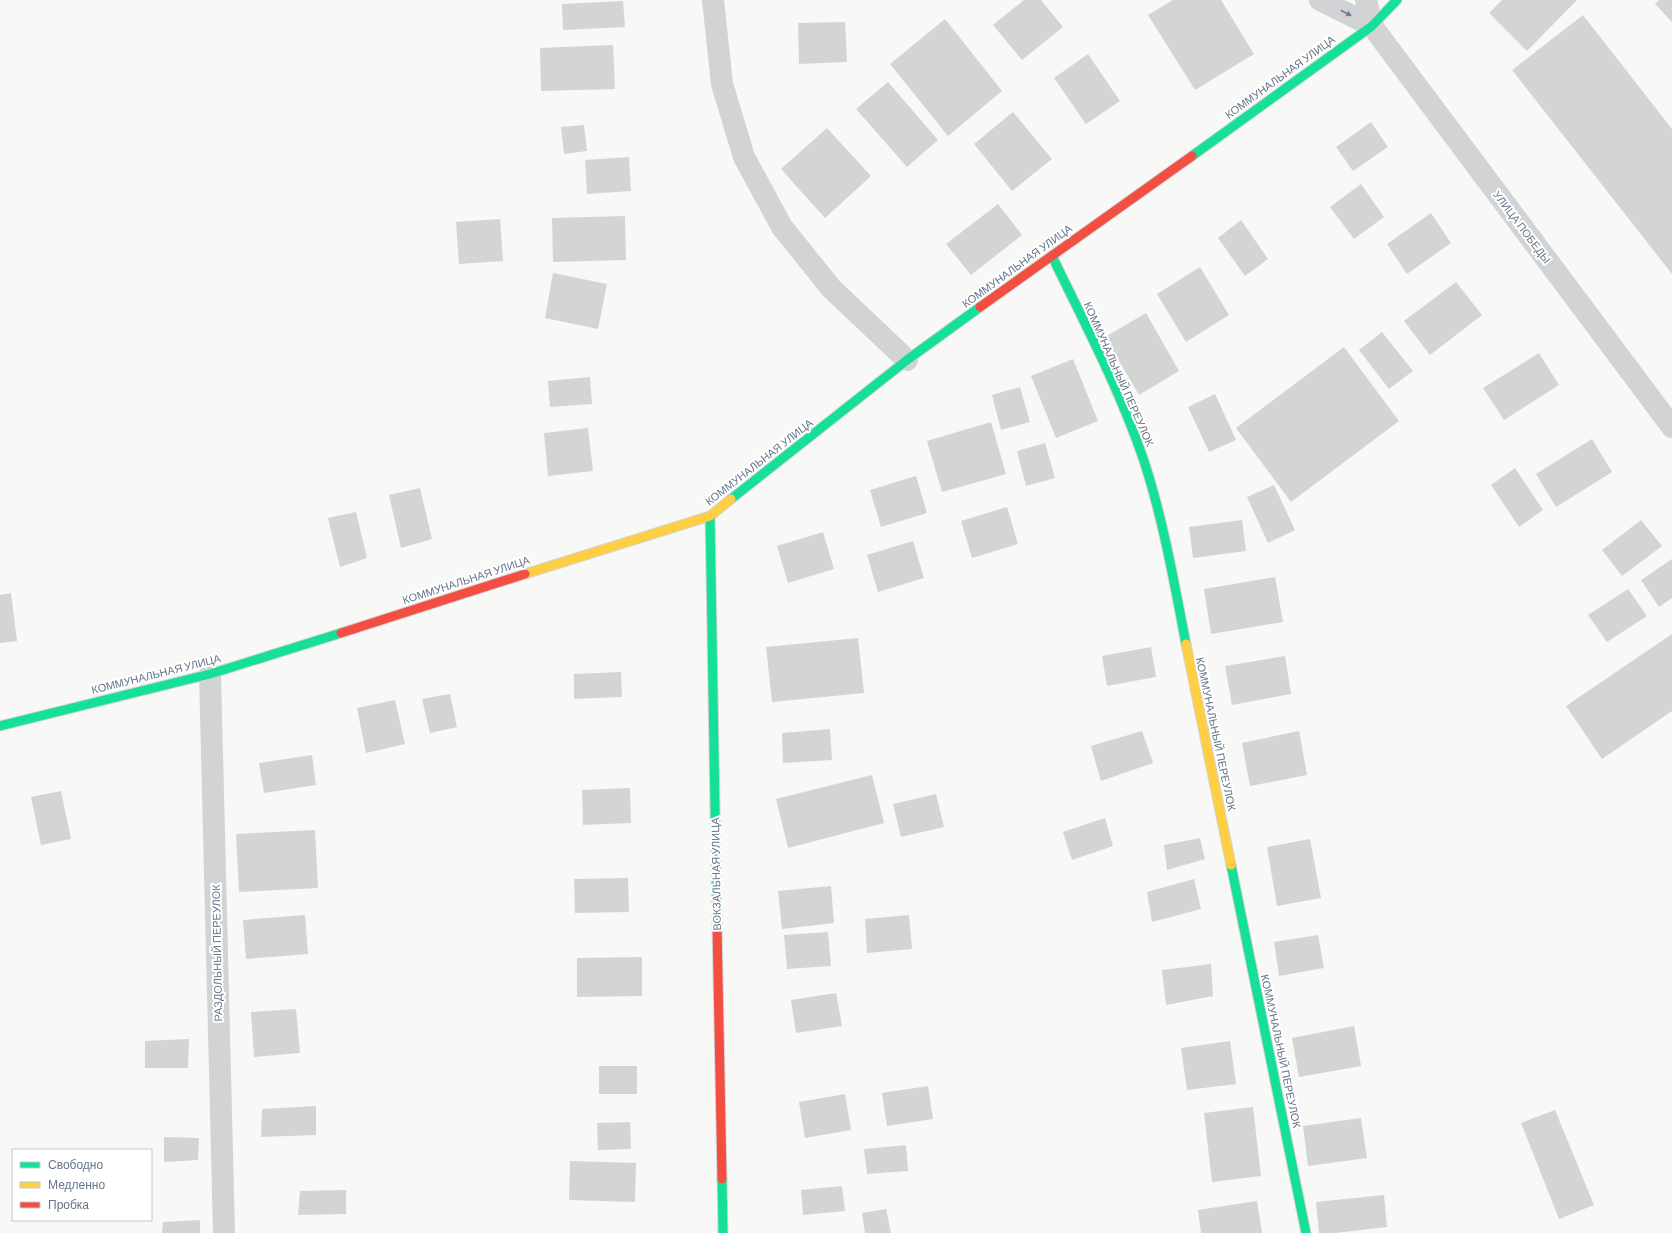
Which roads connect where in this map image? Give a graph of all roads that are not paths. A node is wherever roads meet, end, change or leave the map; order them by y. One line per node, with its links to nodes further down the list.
1 (713, 0): 7 (street)
2 (1320, 0): 5 (street, УЛИЦА ПОБЕДЫ, one-way to 5)
3 (1366, 0): 5 (street, УЛИЦА ПОБЕДЫ)
4 (1397, 0): 5 (street, КОММУНАЛЬНАЯ УЛИЦА)
5 (1372, 26): 6 (street, КОММУНАЛЬНАЯ УЛИЦА); 8 (street, УЛИЦА ПОБЕДЫ)
6 (1052, 256): 7 (street, КОММУНАЛЬНАЯ УЛИЦА); 14 (street, КОММУНАЛЬНЫЙ ПЕРЕУЛОК)
7 (907, 360): 9 (street, КОММУНАЛЬНАЯ УЛИЦА)
8 (1672, 427)
9 (710, 516): 10 (street, КОММУНАЛЬНАЯ УЛИЦА); 13 (street, ВОКЗАЛЬНАЯ УЛИЦА)
10 (210, 674): 11 (street, КОММУНАЛЬНАЯ УЛИЦА); 12 (street, РАЗДОЛЬНЫЙ ПЕРЕУЛОК)
11 (0, 726)
12 (224, 1233)
13 (723, 1233)
14 (1306, 1233)

